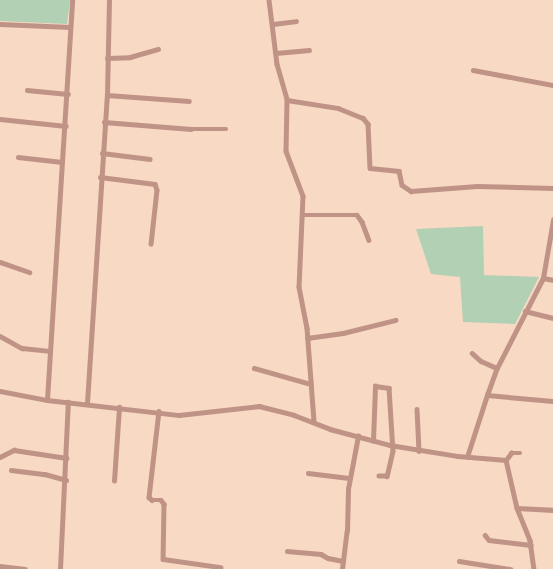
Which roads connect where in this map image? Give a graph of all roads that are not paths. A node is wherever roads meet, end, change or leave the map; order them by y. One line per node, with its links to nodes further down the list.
1 (72, 0): 7 (street)
2 (109, 0): 11 (street)
3 (269, 0): 6 (street)
4 (296, 21): 6 (street)
5 (0, 24): 7 (street)
6 (274, 24): 10 (street)
7 (70, 27): 15 (street)
8 (158, 49): 11 (street)
9 (309, 50): 10 (street)
10 (276, 53): 18 (street)
11 (107, 58): 16 (street)
12 (474, 70): 13 (street)
13 (553, 84)
14 (27, 90): 15 (street)
15 (68, 94): 21 (street)
16 (107, 96): 17 (street); 20 (street)
17 (189, 100)
18 (287, 100): 28 (street); 29 (street)
19 (0, 119): 21 (street)
20 (104, 122): 22 (street); 23 (street)
21 (66, 126): 26 (street)
22 (226, 129)
23 (102, 153): 25 (street); 27 (street)
24 (18, 157): 26 (street)
25 (150, 159)
26 (62, 162): 42 (street)
27 (100, 177): 32 (street); 52 (street)
28 (553, 188)
29 (304, 215): 31 (street); 41 (street)
30 (553, 220): 35 (street)
31 (369, 240)
32 (151, 244)
33 (0, 262): 34 (street)
34 (29, 272)
35 (543, 278): 36 (street); 37 (street)
36 (553, 280)
37 (525, 310): 38 (street); 45 (street)
38 (553, 318)
39 (395, 320): 41 (street)
40 (0, 336): 42 (street)
41 (307, 338): 46 (street)
42 (49, 351): 49 (street)
43 (472, 353): 45 (street)
44 (254, 368): 46 (street)
45 (497, 368): 48 (street)
46 (311, 384): 56 (street)
47 (0, 391): 49 (street)
48 (487, 395): 50 (street); 63 (street)
49 (47, 400): 51 (street)
50 (553, 401)
51 (68, 402): 52 (street); 64 (street)
52 (87, 403): 53 (street)
53 (120, 407): 55 (street); 71 (street)
54 (417, 409): 60 (street)
55 (159, 411): 56 (street); 80 (street)
56 (314, 422): 57 (street)
57 (358, 436): 58 (street); 69 (street)
58 (373, 441): 59 (street); 59 (street)
59 (393, 446): 60 (street); 68 (street)
60 (419, 451): 63 (street)
61 (520, 453): 65 (street)
62 (0, 457): 64 (street)
63 (467, 457): 65 (street)
64 (66, 458): 70 (street)
65 (506, 460): 72 (street)
66 (11, 470): 70 (street)
67 (308, 473): 69 (street)
68 (379, 476)
69 (349, 478): 77 (street)
70 (66, 480): 82 (street)
71 (114, 481)
72 (517, 508): 73 (street); 75 (street)
73 (553, 510)
74 (484, 535): 75 (street)
75 (531, 545): 85 (street)
76 (287, 551): 77 (street)
77 (343, 560): 83 (street)
78 (459, 561): 84 (street)
79 (0, 566): 81 (street)
80 (220, 567)
81 (25, 569)
82 (60, 569)
83 (342, 569)
84 (510, 569)
85 (534, 569)

